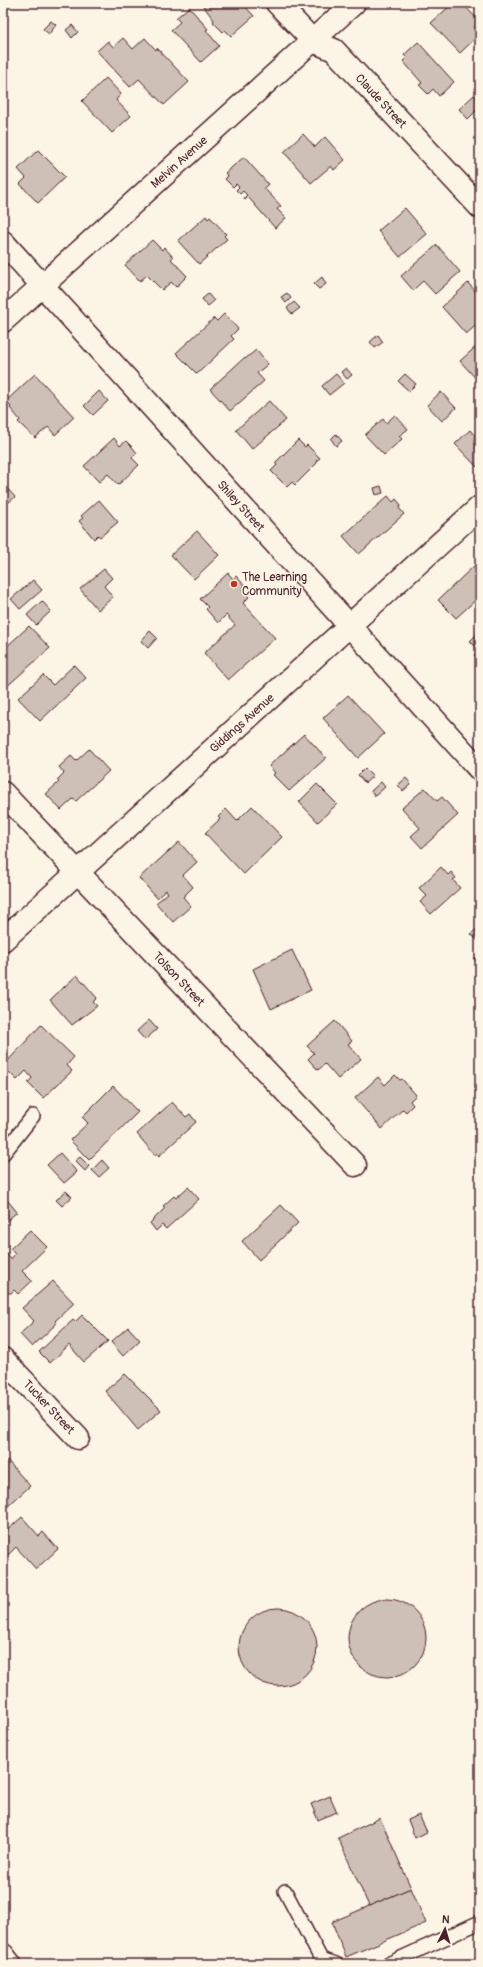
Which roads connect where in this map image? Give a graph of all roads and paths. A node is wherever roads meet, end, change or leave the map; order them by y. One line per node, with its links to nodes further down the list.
1 (277, 3): 3 (street, Claude Street)
2 (354, 3): 3 (street, Melvin Avenue)
3 (313, 41): 4 (street, Claude Street); 6 (street, Melvin Avenue)
4 (480, 207)
5 (3, 242): 6 (street, Shiley Street)
6 (42, 286): 7 (street, Melvin Avenue); 9 (street, Shiley Street)
7 (3, 321)
8 (480, 507): 9 (street, Giddings Avenue)
9 (350, 626): 10 (street, Shiley Street); 12 (street, Giddings Avenue)
10 (480, 770)
11 (3, 793): 12 (street, Tolson Street)
12 (78, 872): 13 (street, Giddings Avenue); 16 (street, Tolson Street)
13 (3, 940)
14 (33, 1116): 15 (lane)
15 (3, 1154)
16 (355, 1165)
17 (3, 1359): 18 (street, Tucker Street)
18 (78, 1438)
19 (285, 1891): 23 (lane)
20 (480, 1922): 24 (lane)
21 (3, 1955): 22 (street)
22 (10, 1964)
23 (336, 1964)
24 (388, 1964)

